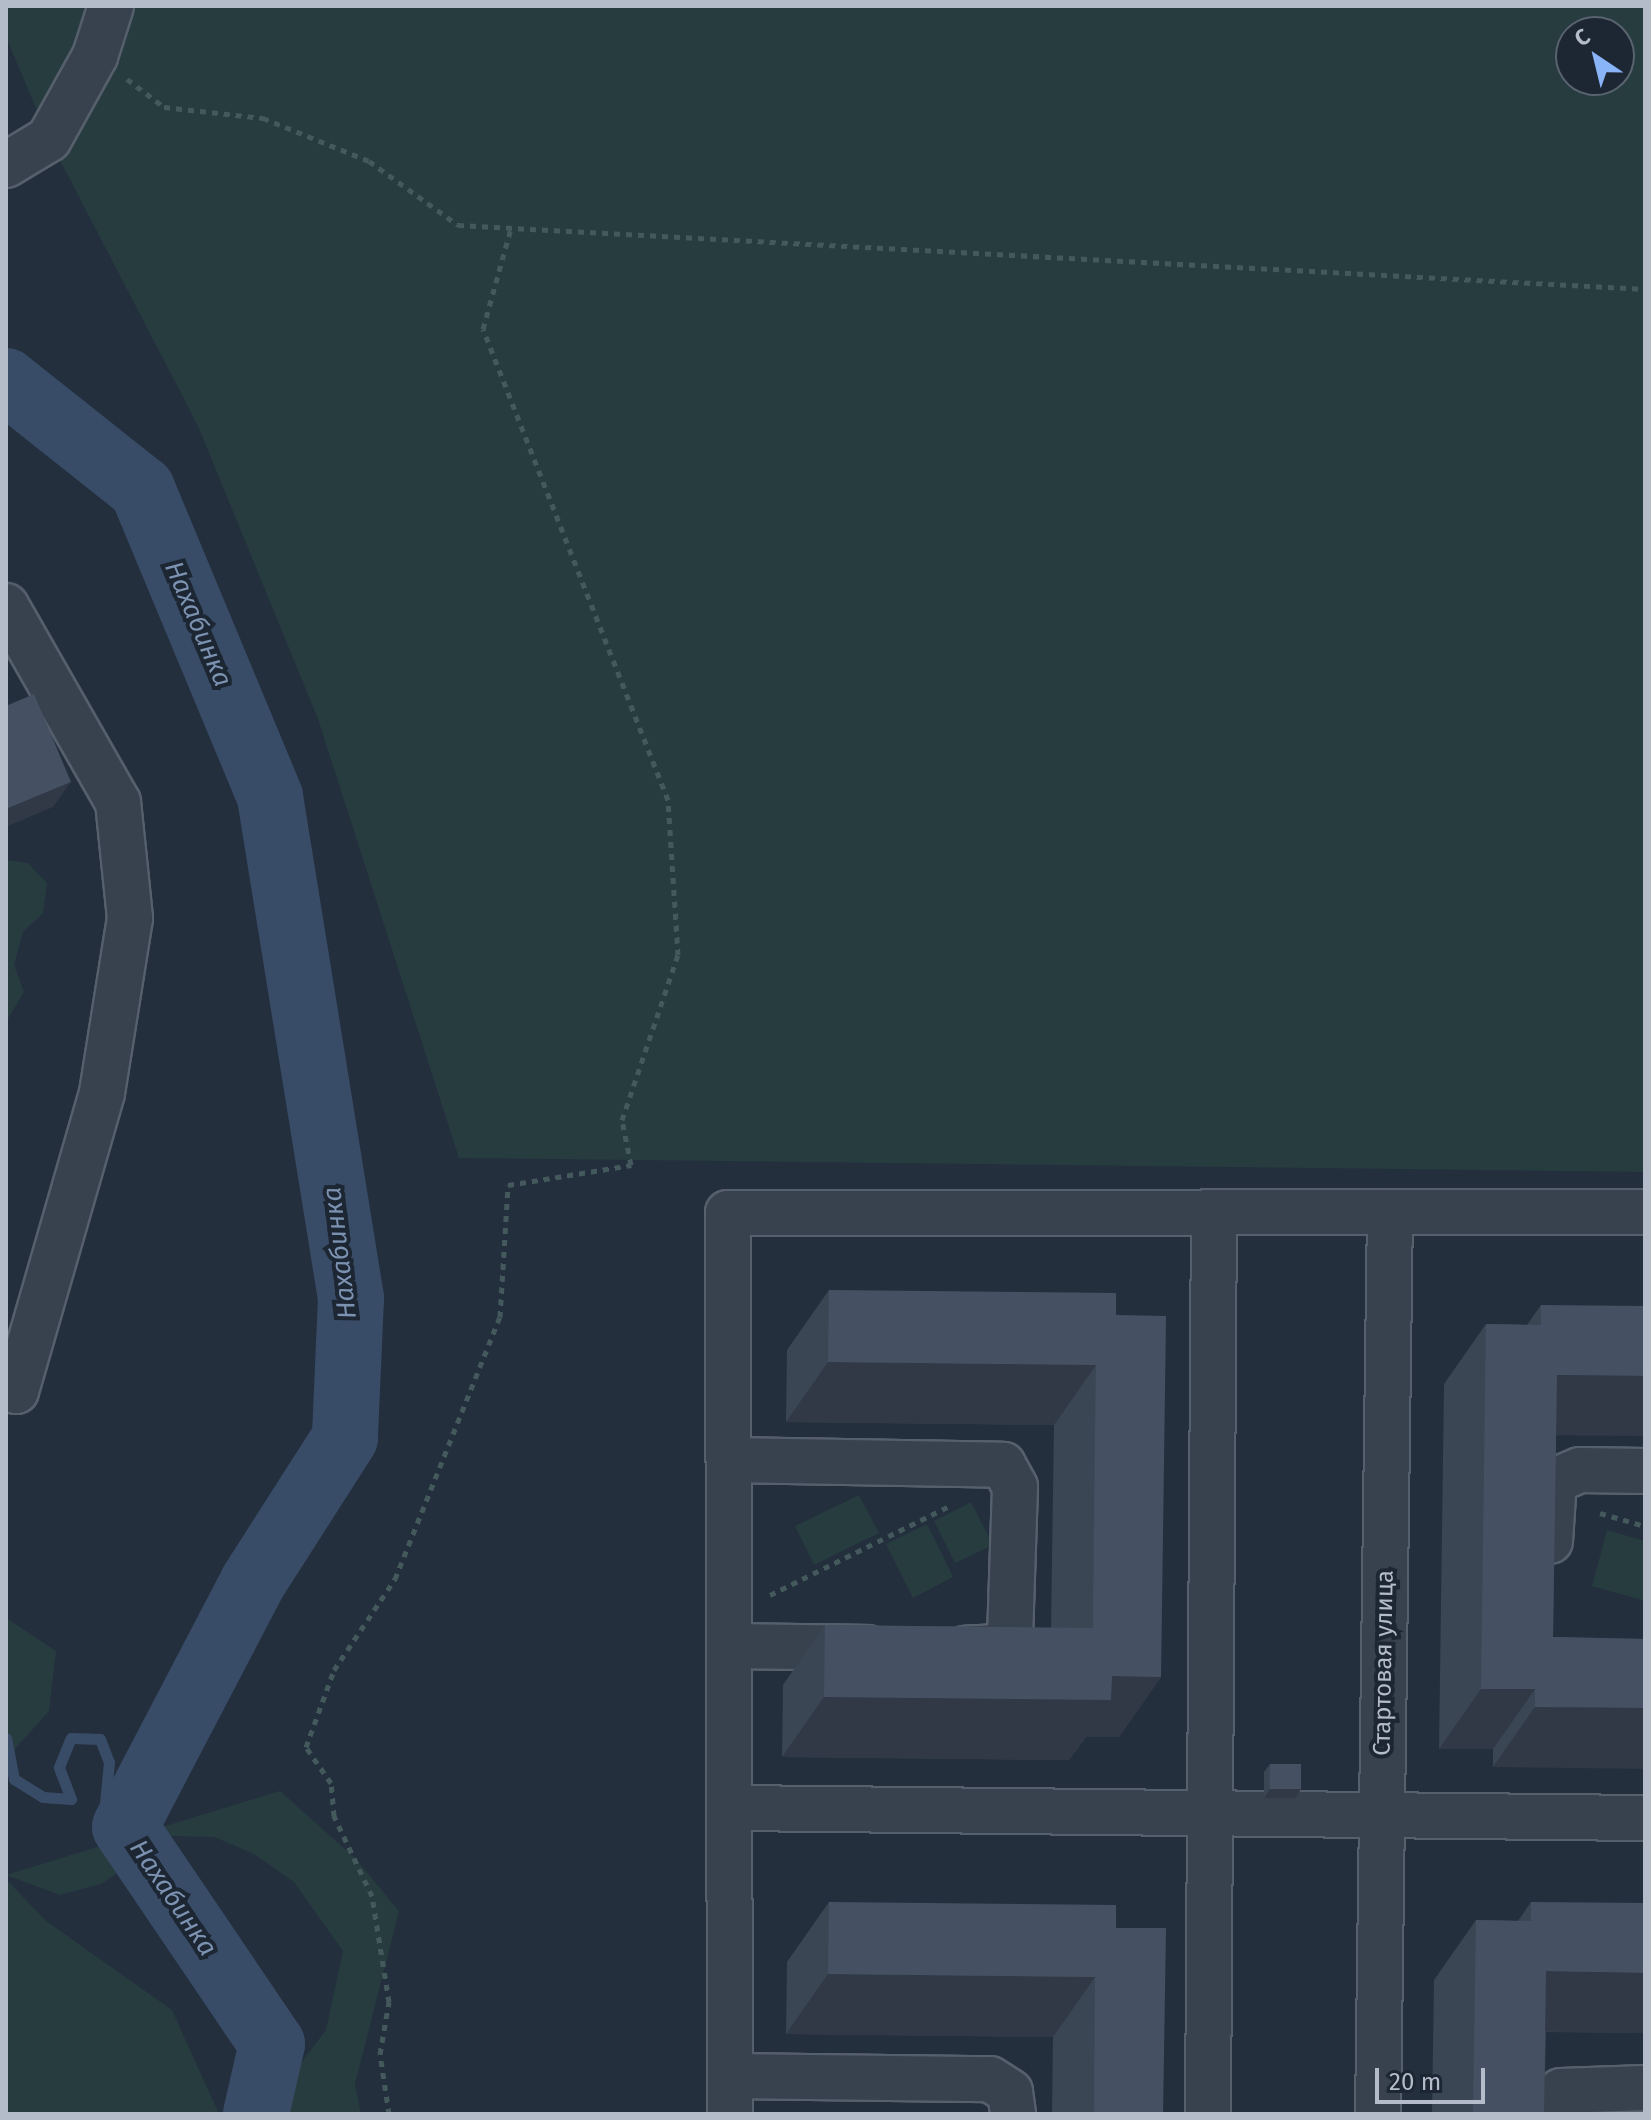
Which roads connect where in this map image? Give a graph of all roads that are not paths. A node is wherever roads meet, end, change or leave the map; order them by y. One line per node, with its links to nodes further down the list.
1 (111, 6): 2 (street)
2 (6, 165)
3 (6, 606): 7 (street)
4 (1645, 1212): 6 (street)
5 (1214, 1213): 6 (street); 8 (street); 13 (street)
6 (1390, 1213): 14 (street, Стартовая улица)
7 (11, 1388)
8 (730, 1460): 11 (street); 11 (street)
9 (1645, 1471): 10 (street)
10 (1549, 1586)
11 (732, 1646): 12 (street)
12 (734, 1808): 13 (street); 17 (street)
13 (1210, 1813): 14 (street); 19 (street)
14 (1382, 1815): 15 (street); 20 (street, Стартовая улица)
15 (1645, 1818)
16 (1645, 2088): 21 (street)
17 (730, 2095): 18 (street)
18 (1013, 2114)
19 (1208, 2114)
20 (1378, 2114)
21 (1545, 2114)

